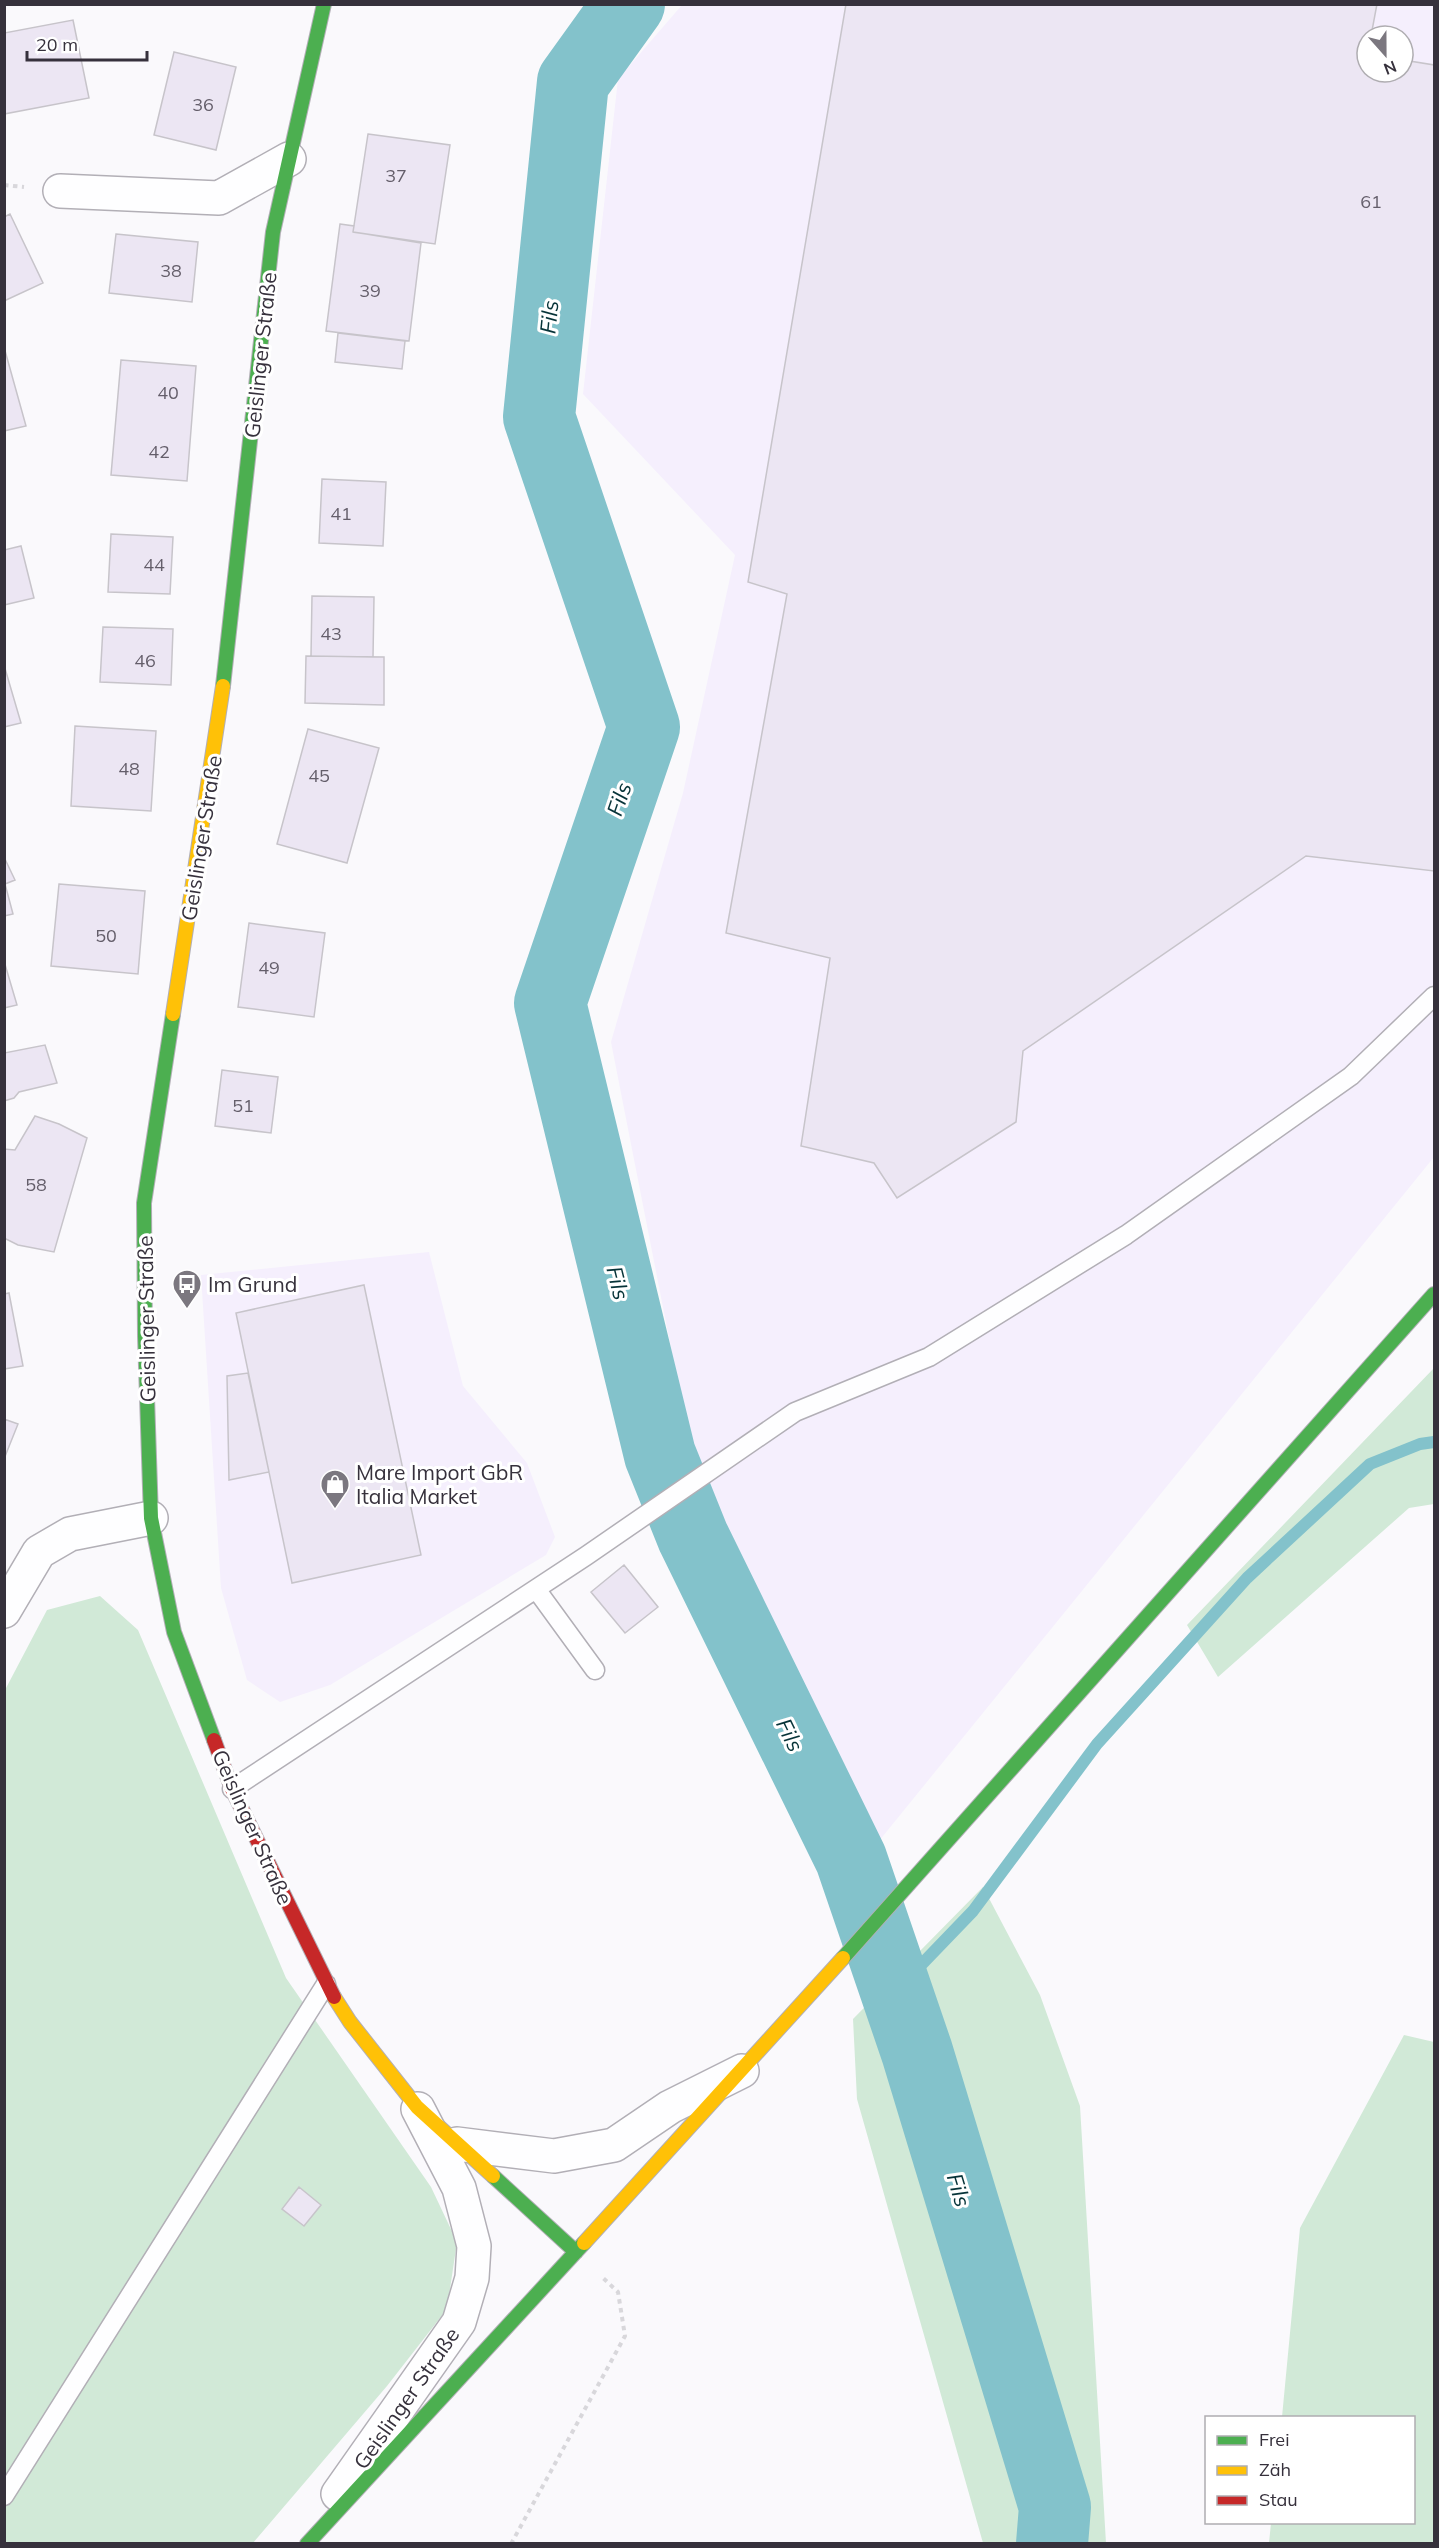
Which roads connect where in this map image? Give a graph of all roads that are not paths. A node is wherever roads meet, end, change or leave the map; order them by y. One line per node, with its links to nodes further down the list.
1 (324, 4): 2 (street, Geislinger Straße)
2 (289, 159): 3 (street); 6 (street, Geislinger Straße)
3 (60, 191)
4 (1434, 996): 7 (lane)
5 (1434, 1294): 12 (street)
6 (151, 1518): 8 (street); 10 (street, Geislinger Straße)
7 (536, 1589): 9 (lane); 10 (lane)
8 (4, 1611)
9 (595, 1670)
10 (232, 1789): 11 (street, Geislinger Straße)
11 (326, 1984): 13 (street, Geislinger Straße); 16 (lane)
12 (744, 2070): 14 (street); 15 (street)
13 (417, 2107): 14 (street, Geislinger Straße); 17 (street, Geislinger Straße)
14 (457, 2144): 15 (street, Geislinger Straße)
15 (576, 2252): 17 (street)
16 (4, 2496)
17 (306, 2544)

